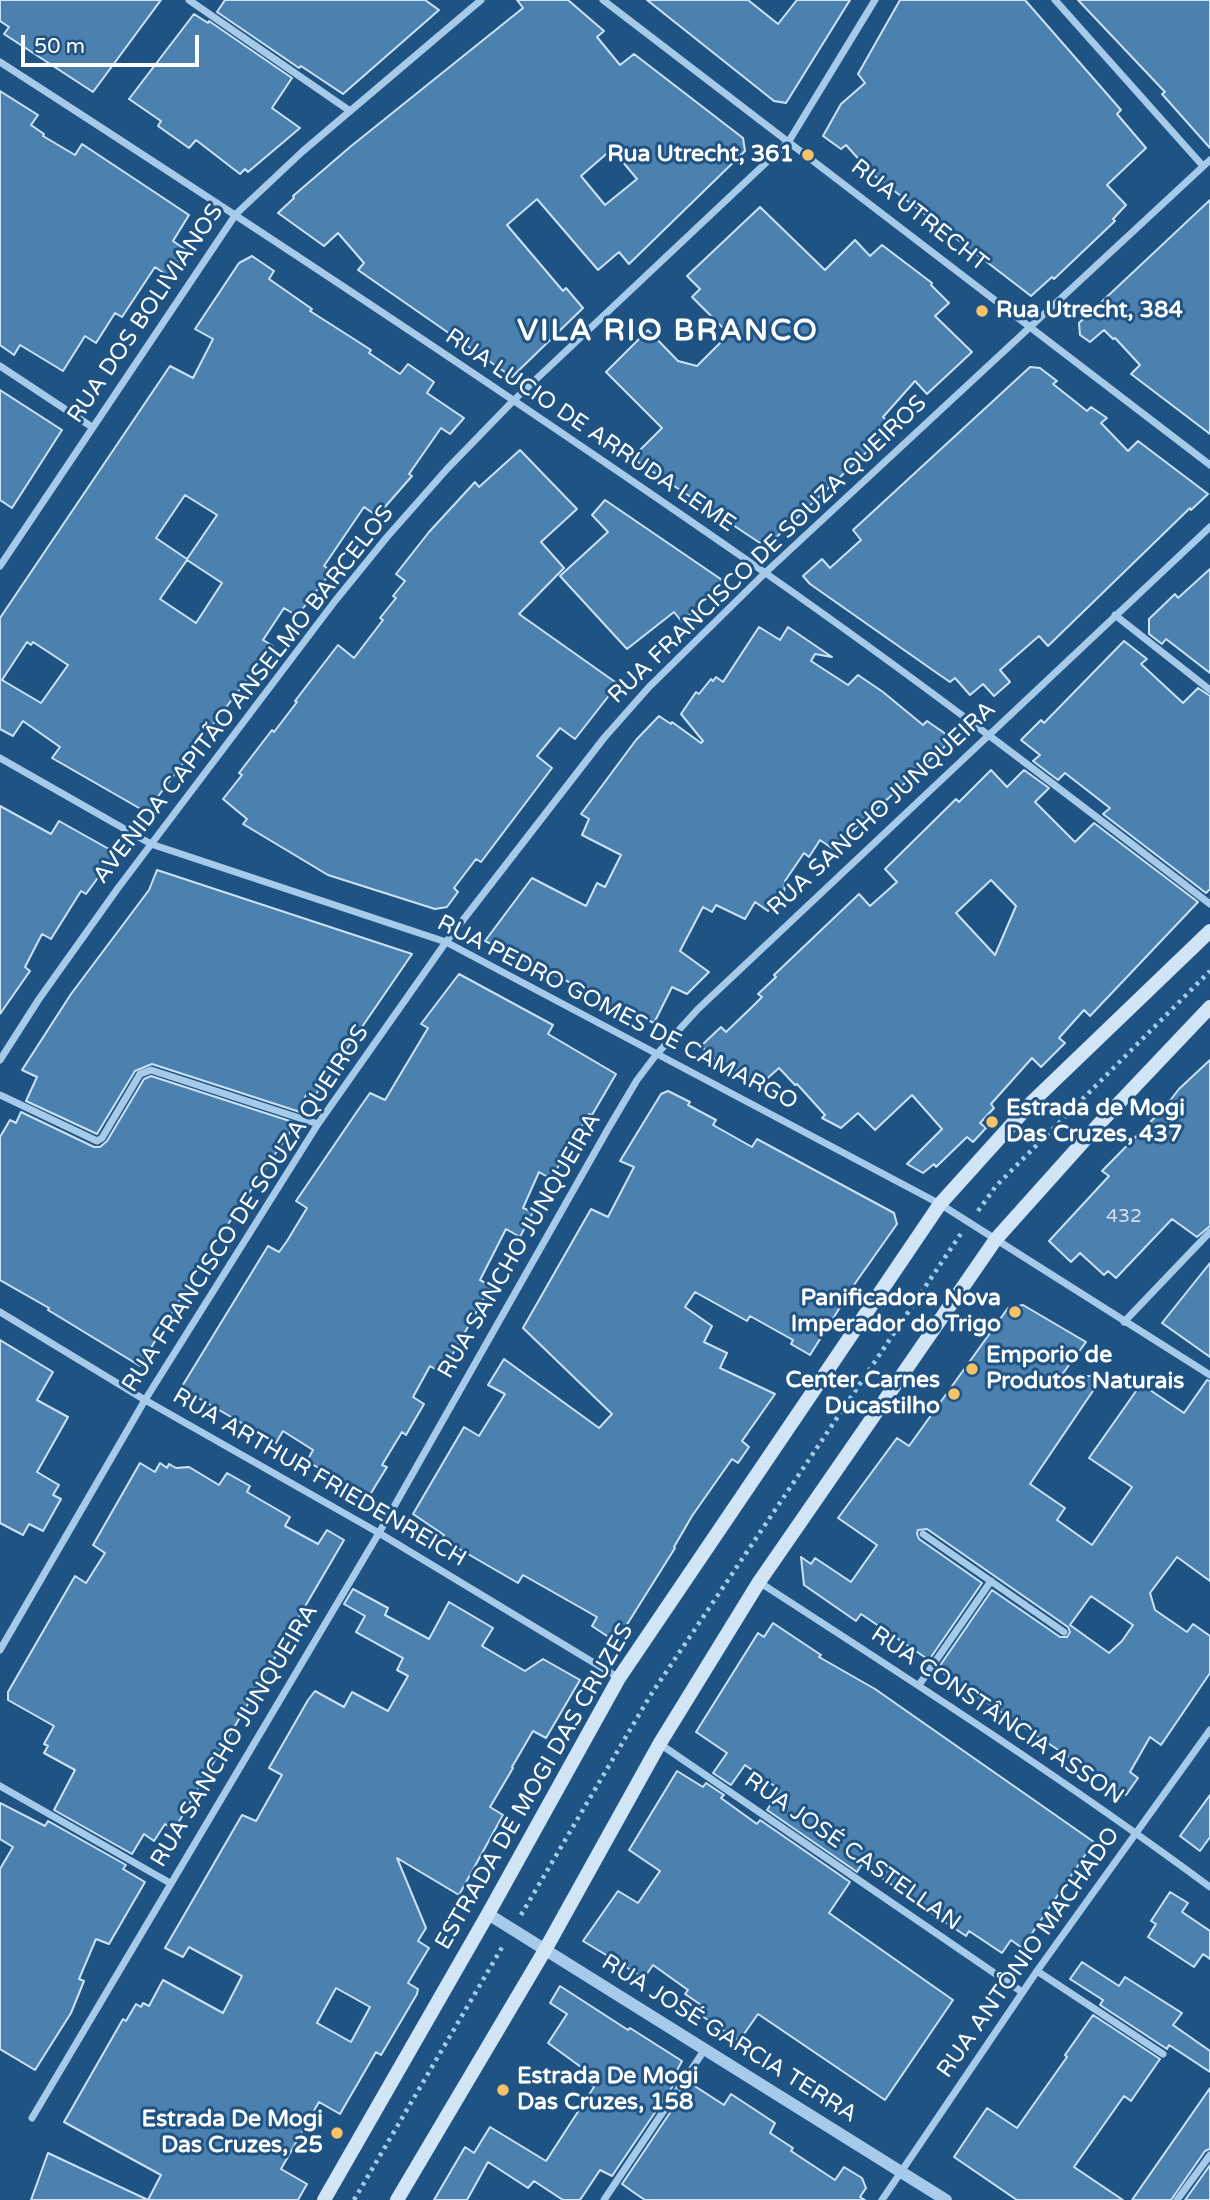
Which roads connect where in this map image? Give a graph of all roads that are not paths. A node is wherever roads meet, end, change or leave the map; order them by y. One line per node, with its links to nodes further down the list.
1 (189, 0): 7 (street)
2 (481, 0): 7 (street, RUA DOS BOLIVIANOS)
3 (603, 0): 8 (street, RUA UTRECHT)
4 (875, 0): 8 (street, AVENIDA CAPITÃO ANSELMO BARCELOS)
5 (1055, 0): 10 (street)
6 (0, 62): 11 (street, RUA LUCIO DE ARRUDA LEME)
7 (350, 111): 11 (street, RUA DOS BOLIVIANOS)
8 (789, 141): 12 (street, RUA UTRECHT); 14 (street, AVENIDA CAPITÃO ANSELMO BARCELOS)
9 (1210, 160): 10 (street, RUA FRANCISCO DE SOUZA QUEIROS)
10 (1203, 166): 12 (street, RUA FRANCISCO DE SOUZA QUEIROS)
11 (236, 214): 14 (street, RUA LUCIO DE ARRUDA LEME); 15 (street, RUA DOS BOLIVIANOS)
12 (1030, 327): 16 (street, RUA UTRECHT); 19 (street, RUA FRANCISCO DE SOUZA QUEIROS)
13 (0, 366): 15 (street)
14 (513, 401): 19 (street, RUA LUCIO DE ARRUDA LEME); 24 (street, AVENIDA CAPITÃO ANSELMO BARCELOS)
15 (92, 427): 18 (street, RUA DOS BOLIVIANOS)
16 (1210, 465)
17 (1210, 527): 20 (street, RUA SANCHO JUNQUEIRA)
18 (0, 566)
19 (765, 573): 22 (street, RUA LUCIO DE ARRUDA LEME); 27 (street, RUA FRANCISCO DE SOUZA QUEIROS)
20 (1115, 615): 21 (street); 22 (street, RUA SANCHO JUNQUEIRA)
21 (1210, 690)
22 (989, 735): 25 (street, RUA LUCIO DE ARRUDA LEME); 29 (street, RUA SANCHO JUNQUEIRA)
23 (0, 758): 24 (street, RUA PEDRO GOMES DE CAMARGO)
24 (151, 844): 27 (street, RUA PEDRO GOMES DE CAMARGO); 30 (street, AVENIDA CAPITÃO ANSELMO BARCELOS)
25 (1210, 904)
26 (1210, 931): 33 (main road, ESTRADA DE MOGI DAS CRUZES)
27 (446, 942): 29 (street, RUA PEDRO GOMES DE CAMARGO); 32 (street, RUA FRANCISCO DE SOUZA QUEIROS)
28 (1210, 1007): 35 (main road)
29 (656, 1055): 33 (street, RUA PEDRO GOMES DE CAMARGO); 40 (street, RUA SANCHO JUNQUEIRA)
30 (0, 1060)
31 (0, 1095): 32 (street)
32 (318, 1124): 39 (street, RUA FRANCISCO DE SOUZA QUEIROS)
33 (940, 1203): 35 (street, RUA PEDRO GOMES DE CAMARGO); 46 (main road, ESTRADA DE MOGI DAS CRUZES)
34 (1210, 1233): 37 (street)
35 (996, 1239): 37 (street, RUA PEDRO GOMES DE CAMARGO); 43 (main road)
36 (0, 1312): 39 (street, RUA ARTHUR FRIEDENREICH)
37 (1124, 1322): 38 (street, RUA PEDRO GOMES DE CAMARGO)
38 (1210, 1376)
39 (145, 1400): 40 (street, RUA ARTHUR FRIEDENREICH); 45 (street, RUA FRANCISCO DE SOUZA QUEIROS)
40 (379, 1533): 46 (street, RUA ARTHUR FRIEDENREICH); 52 (street, RUA SANCHO JUNQUEIRA)
41 (923, 1534): 42 (street)
42 (991, 1581): 44 (street); 47 (street)
43 (759, 1582): 47 (street, RUA CONSTÂNCIA ASSON); 49 (main road)
44 (1064, 1632)
45 (0, 1650)
46 (619, 1678): 54 (main road, ESTRADA DE MOGI DAS CRUZES)
47 (919, 1685): 51 (street, RUA CONSTÂNCIA ASSON)
48 (1210, 1730): 51 (street, RUA ANTÔNIO MACHADO)
49 (660, 1743): 55 (main road); 57 (street, RUA JOSÉ CASTELLAN)
50 (0, 1786): 52 (street)
51 (1137, 1833): 53 (street, RUA CONSTÂNCIA ASSON); 56 (street, RUA ANTÔNIO MACHADO)
52 (170, 1883): 60 (street, RUA SANCHO JUNQUEIRA)
53 (1210, 1887)
54 (488, 1914): 55 (street, RUA JOSÉ GARCIA TERRA); 63 (main road, ESTRADA DE MOGI DAS CRUZES)
55 (545, 1950): 58 (street, RUA JOSÉ GARCIA TERRA); 64 (main road)
56 (1037, 1971): 57 (street, RUA ANTÔNIO MACHADO); 59 (street)
57 (1022, 1993): 62 (street, RUA ANTÔNIO MACHADO)
58 (705, 2049): 62 (street, RUA JOSÉ GARCIA TERRA); 65 (street)
59 (1163, 2054)
60 (32, 2118)
61 (1210, 2155): 68 (street)
62 (901, 2171): 66 (street, RUA ANTÔNIO MACHADO); 67 (street, RUA JOSÉ GARCIA TERRA)
63 (324, 2200)
64 (397, 2200)
65 (604, 2200)
66 (881, 2200)
67 (946, 2200)
68 (1177, 2200)

